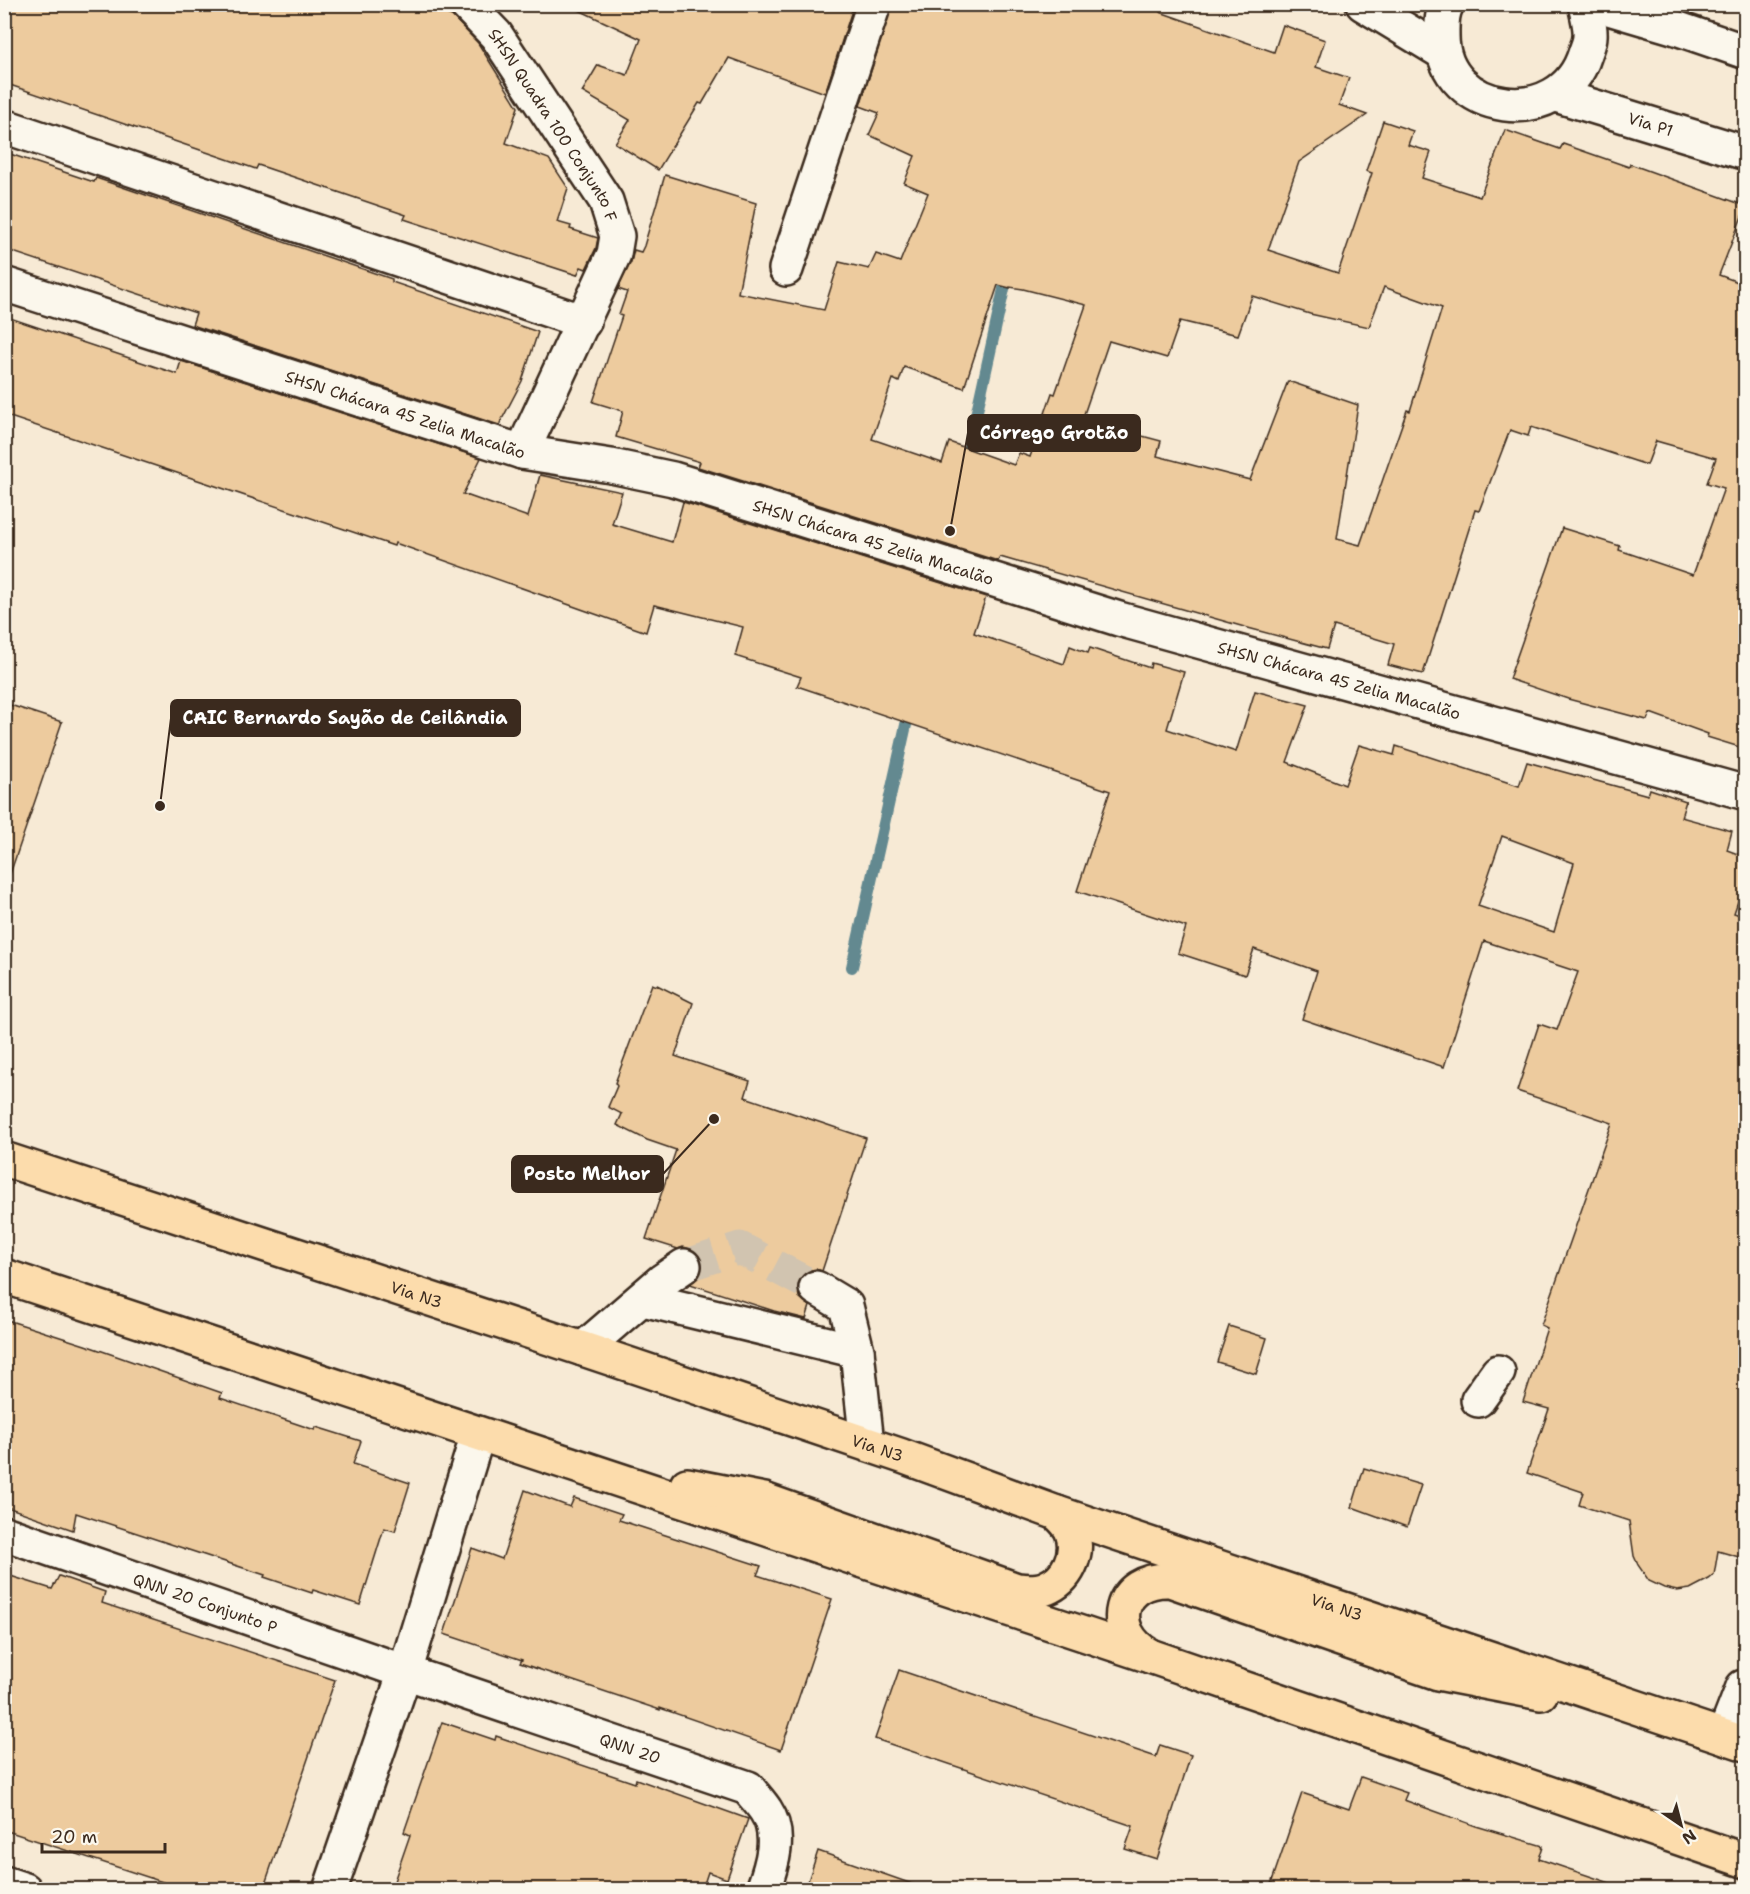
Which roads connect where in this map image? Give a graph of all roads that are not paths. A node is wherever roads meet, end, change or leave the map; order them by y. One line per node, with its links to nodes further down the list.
1 (466, 4): 15 (street, SHSN Quadra 100 Conjunto F)
2 (874, 4): 13 (street)
3 (1363, 4): 9 (street)
4 (1447, 4): 9 (street)
5 (1585, 4): 10 (street)
6 (1595, 4): 7 (street)
7 (1679, 16): 8 (street)
8 (1746, 51)
9 (1442, 52): 10 (street)
10 (1556, 94): 12 (street, Via P1)
11 (4, 126): 15 (street)
12 (1746, 153)
13 (786, 269)
14 (4, 284): 16 (street, SHSN Chácara 45 Zelia Macalão)
15 (584, 322): 16 (street, SHSN Quadra 100 Conjunto F)
16 (522, 452): 17 (street, SHSN Chácara 45 Zelia Macalão)
17 (1746, 793)
18 (14, 1164): 23 (main road, Via N3)
19 (684, 1266): 22 (street)
20 (4, 1276): 25 (main road)
21 (816, 1288): 24 (street)
22 (643, 1299): 23 (street); 24 (street)
23 (583, 1349): 26 (main road, Via N3)
24 (857, 1351): 26 (street)
25 (478, 1434): 27 (main road); 31 (street)
26 (867, 1444): 28 (main road, Via N3)
27 (553, 1459): 28 (main road); 30 (main road)
28 (1057, 1513): 33 (main road, Via N3)
29 (4, 1533): 31 (street, QNN 20 Conjunto P)
30 (1150, 1656): 33 (main road); 35 (main road)
31 (405, 1672): 38 (street); 39 (street, QNN 20)
32 (1743, 1687): 34 (street)
33 (1676, 1719): 34 (main road, Via N3)
34 (1735, 1740)
35 (1746, 1860)
36 (4, 1882): 37 (street)
37 (25, 1890)
38 (330, 1890)
39 (763, 1890)

